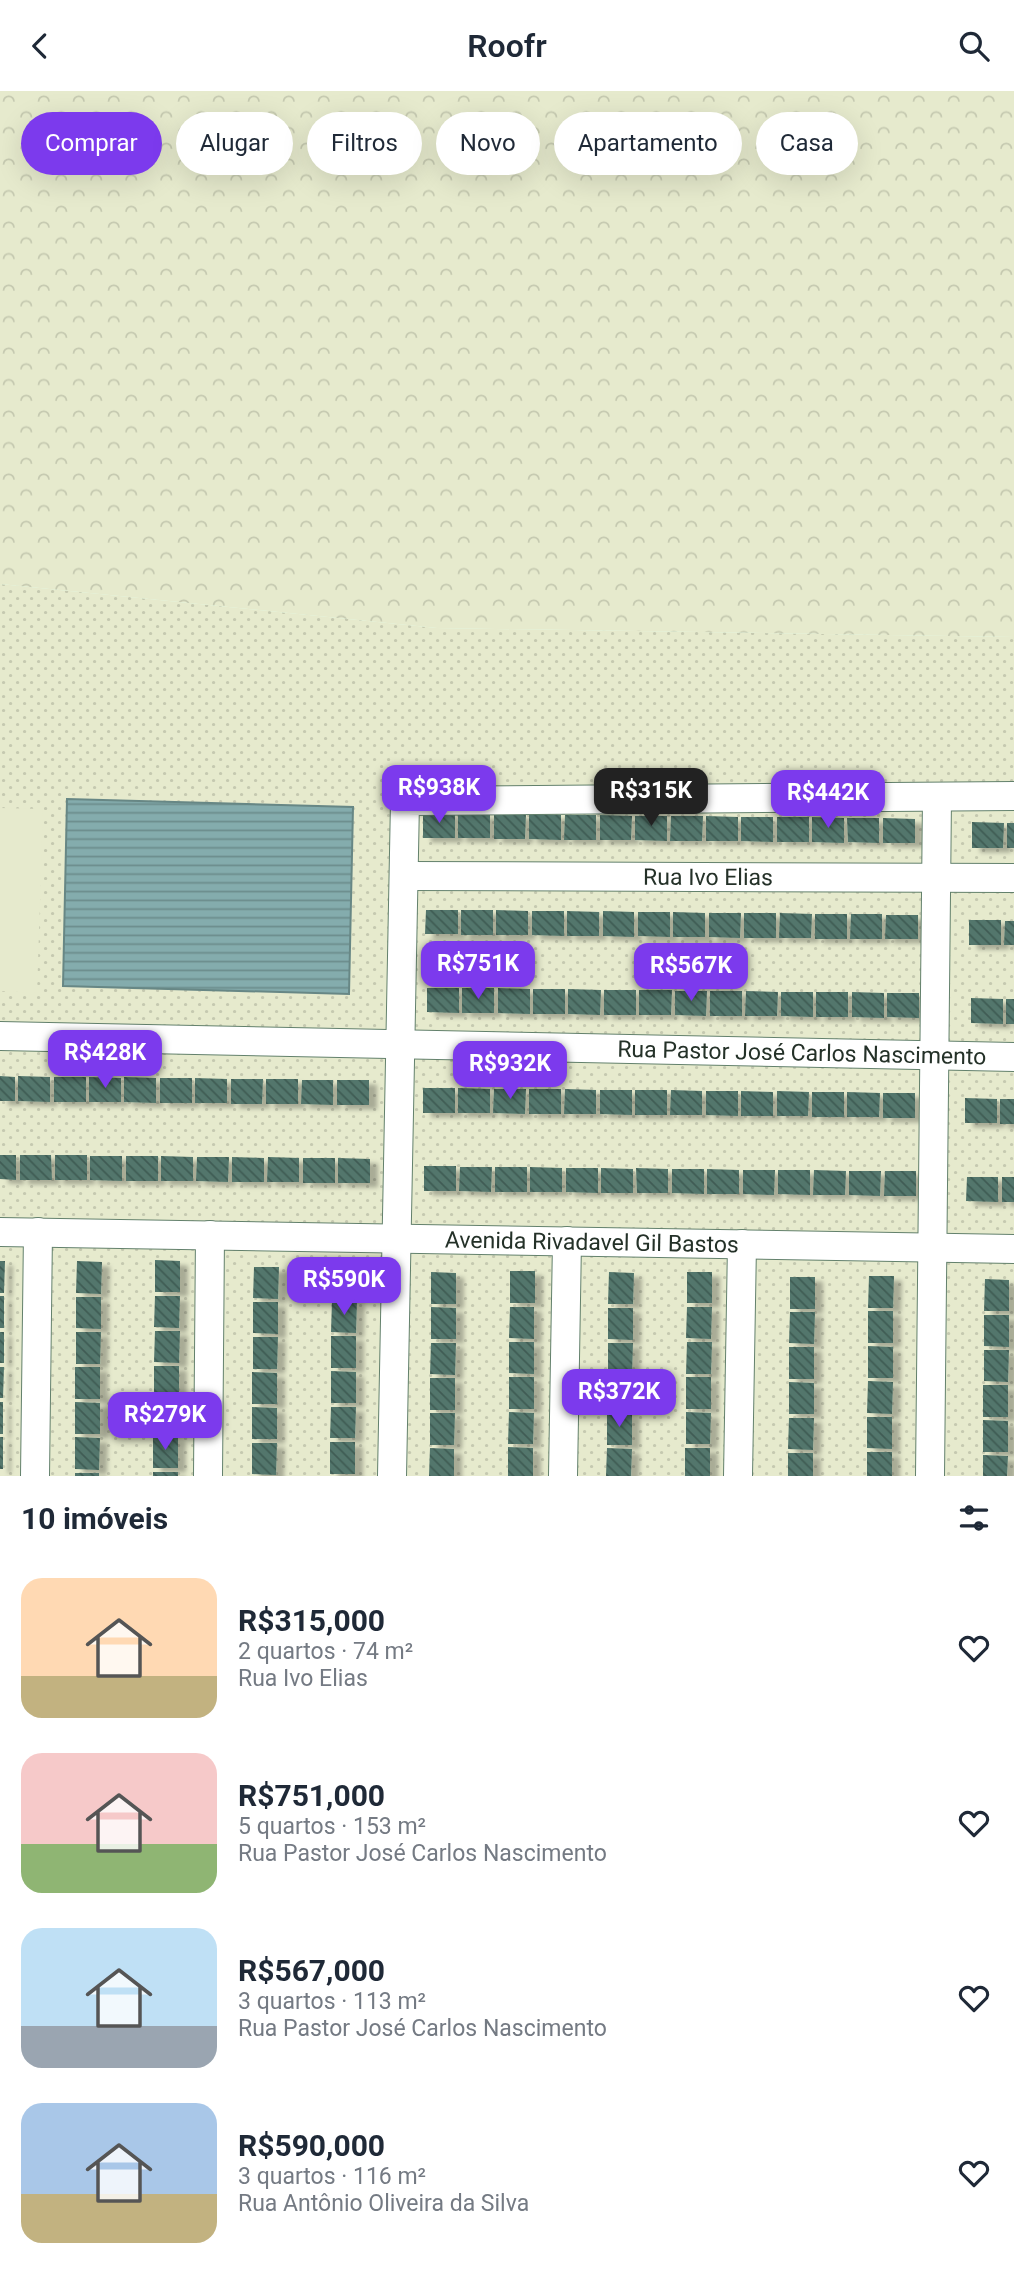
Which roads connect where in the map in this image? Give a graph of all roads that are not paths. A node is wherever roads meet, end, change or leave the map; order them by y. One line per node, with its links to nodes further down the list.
1 (1014, 796): 2 (street)
2 (937, 797): 3 (street); 4 (street)
3 (404, 876): 4 (street, Rua Ivo Elias); 7 (street)
4 (936, 877): 5 (street, Rua Ivo Elias); 8 (street)
5 (1014, 878)
6 (0, 1035): 7 (street, Rua Pastor José Carlos Nascimento)
7 (400, 1044): 8 (street, Rua Pastor José Carlos Nascimento); 13 (street)
8 (935, 1055): 9 (street, Rua Pastor José Carlos Nascimento); 16 (street)
9 (1014, 1057)
10 (0, 1231): 11 (street, Avenida Rivadavel Gil Bastos)
11 (38, 1232): 12 (street, Avenida Rivadavel Gil Bastos); 18 (street)
12 (210, 1235): 13 (street, Avenida Rivadavel Gil Bastos); 19 (street)
13 (396, 1238): 14 (street, Avenida Rivadavel Gil Bastos); 20 (street)
14 (566, 1241): 15 (street, Avenida Rivadavel Gil Bastos); 21 (street)
15 (742, 1244): 16 (street, Avenida Rivadavel Gil Bastos); 22 (street)
16 (933, 1247): 17 (street, Avenida Rivadavel Gil Bastos); 23 (street)
17 (1014, 1249)
18 (35, 1476)
19 (208, 1476)
20 (393, 1476)
21 (564, 1476)
22 (738, 1476)
23 (930, 1476)

